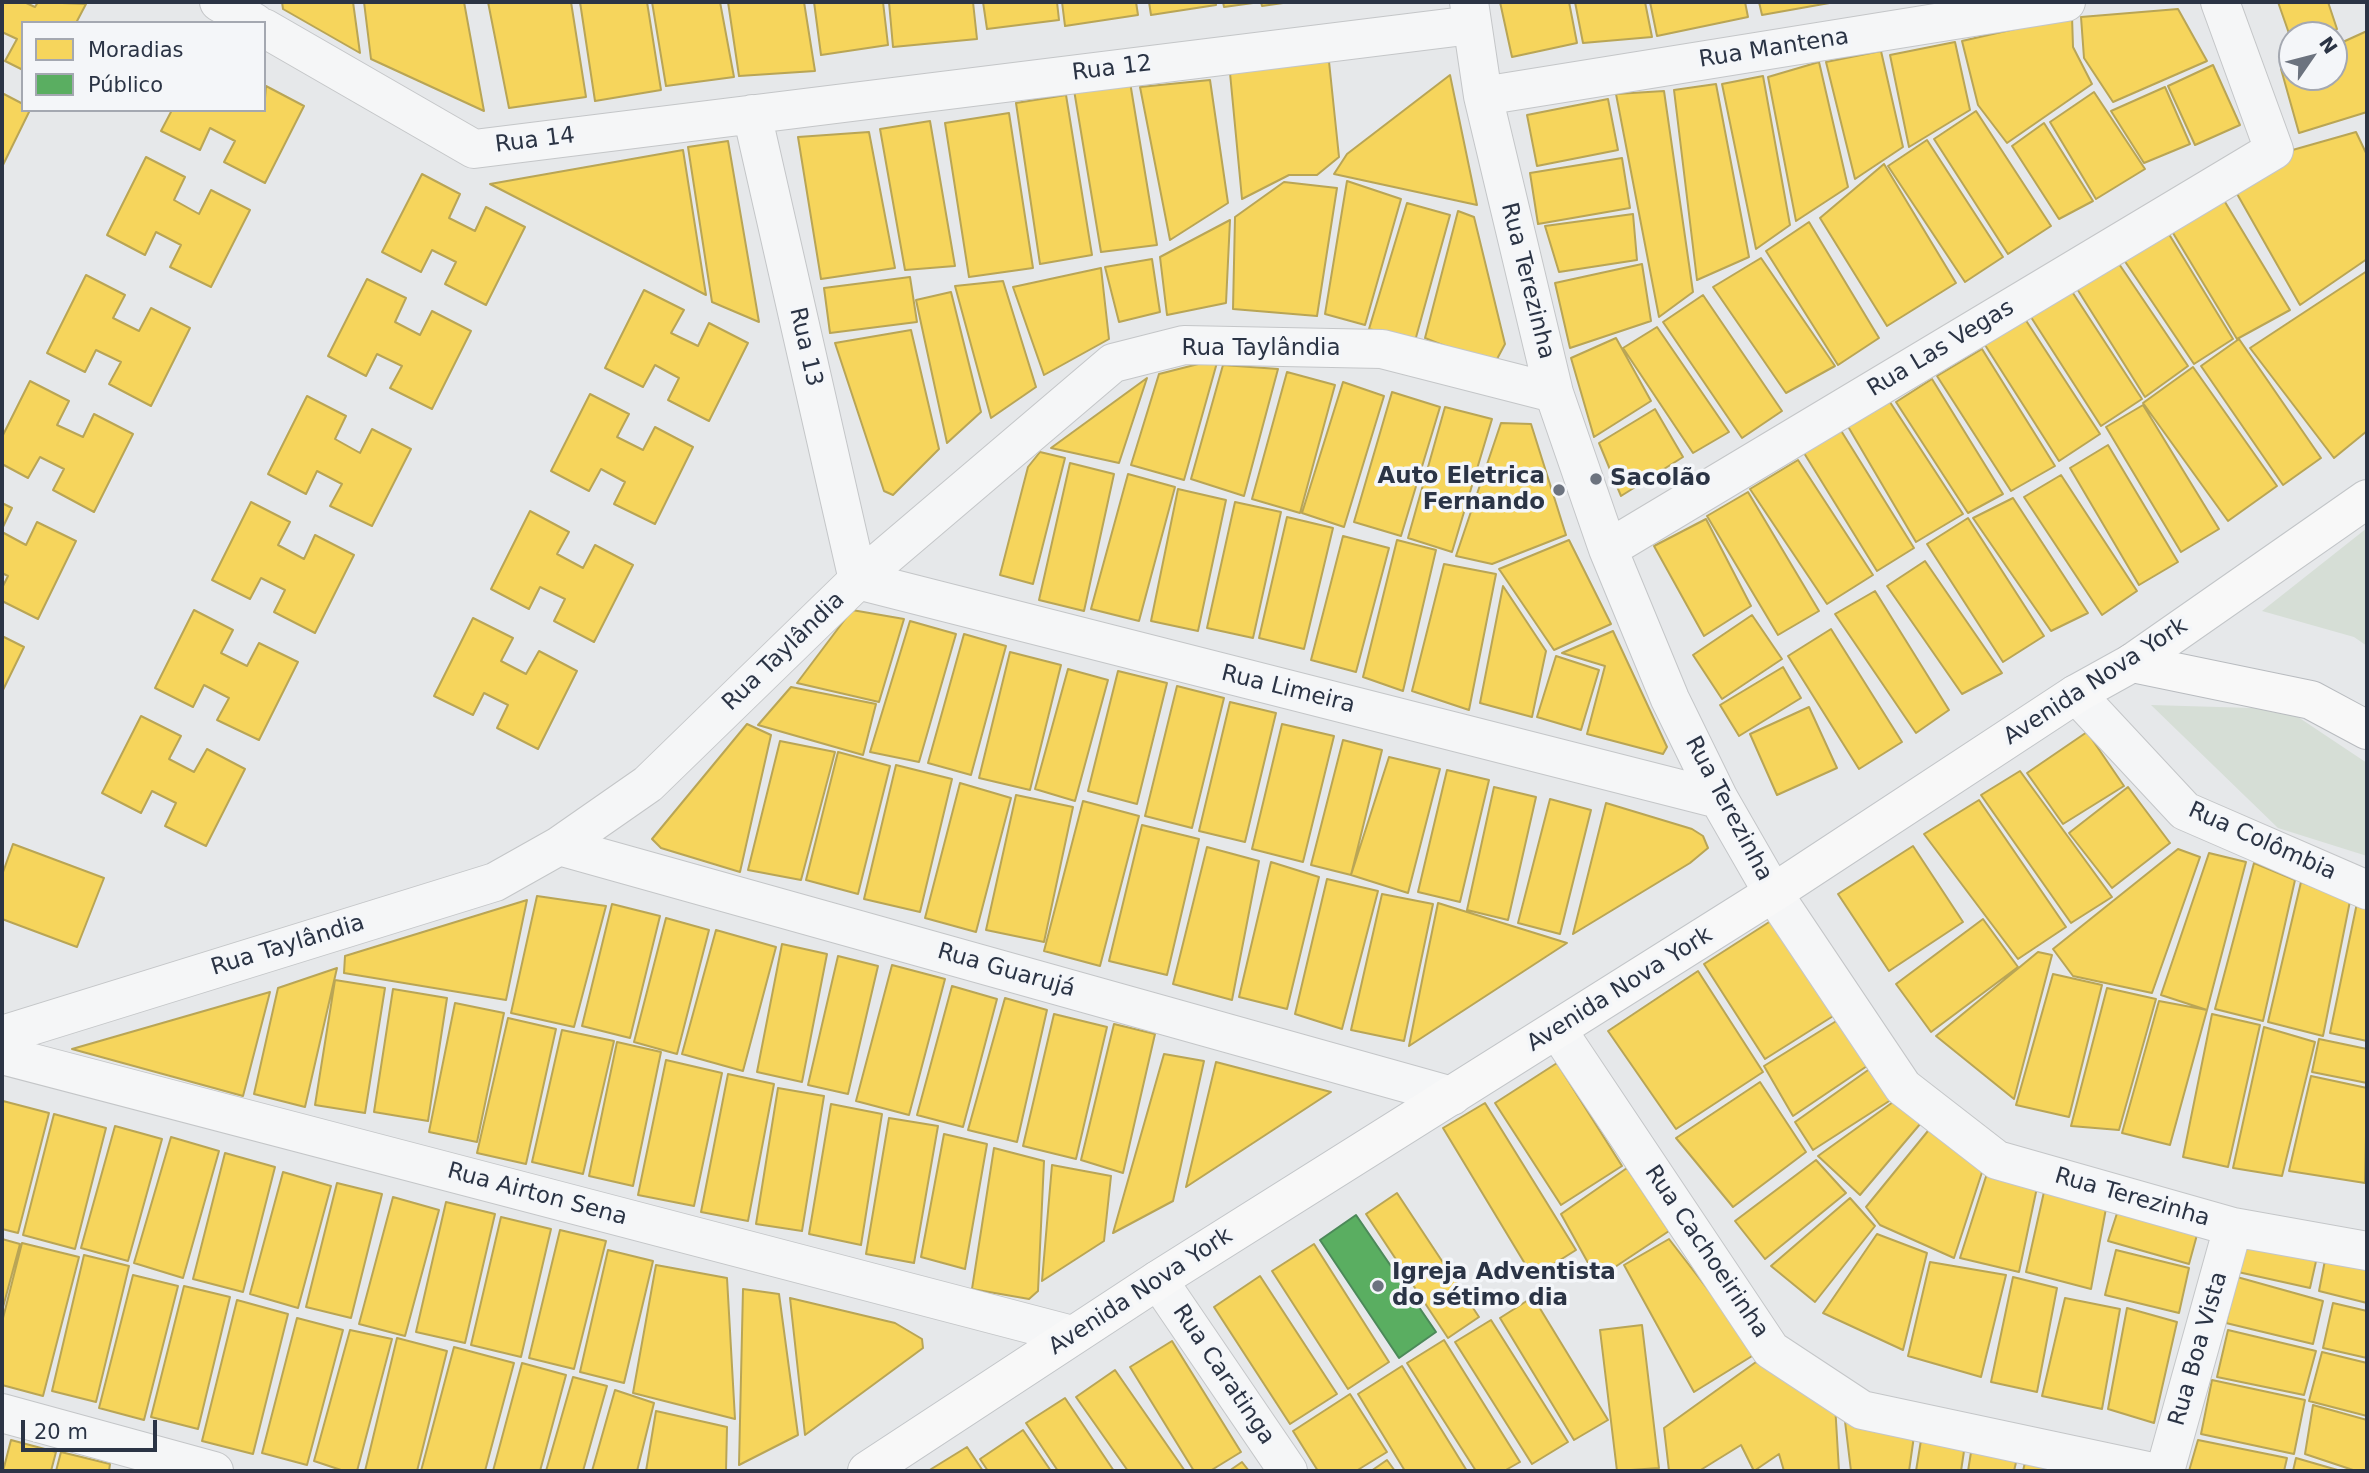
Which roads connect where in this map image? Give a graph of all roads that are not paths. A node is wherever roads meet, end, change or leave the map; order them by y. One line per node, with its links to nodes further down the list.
1 (219, 2): 5 (street)
2 (2066, 2): 7 (street, Rua Mantena)
3 (2220, 2): 11 (street, Rua Las Vegas)
4 (1471, 13): 7 (street, Rua Terezinha); 8 (street, Rua 12)
5 (252, 21)
6 (266, 29): 8 (street, Rua 14)
7 (1483, 96): 9 (street, Rua Terezinha)
8 (752, 114): 12 (street, Rua 13)
9 (1554, 393): 11 (street, Rua Terezinha); 12 (street, Rua Taylândia)
10 (2367, 499): 13 (main road, Avenida Nova York)
11 (1608, 549): 16 (street, Rua Terezinha)
12 (858, 580): 16 (street, Rua Limeira); 17 (street, Rua Taylândia)
13 (2132, 663): 14 (main road, Avenida Nova York); 15 (main road)
14 (2076, 694): 18 (street, Rua Colômbia); 19 (main road, Avenida Nova York)
15 (2367, 730)
16 (1719, 799): 19 (street, Rua Terezinha)
17 (559, 846): 21 (street, Rua Taylândia); 23 (street, Rua Guarujá)
18 (2367, 890)
19 (1773, 893): 20 (main road, Avenida Nova York); 24 (street, Rua Terezinha)
20 (1558, 1031): 23 (main road, Avenida Nova York); 32 (street, Rua Cachoeirinha)
21 (2, 1035)
22 (2, 1055): 27 (street, Rua Airton Sena)
23 (1452, 1096): 26 (main road, Avenida Nova York)
24 (2233, 1227): 25 (street, Rua Terezinha); 33 (street, Rua Boa Vista)
25 (2367, 1251)
26 (1158, 1280): 27 (main road, Avenida Nova York); 31 (street, Rua Caratinga)
27 (1072, 1335): 30 (main road, Avenida Nova York)
28 (2, 1413): 29 (street)
29 (214, 1471)
30 (867, 1471)
31 (1288, 1471)
32 (2148, 1471)
33 (2165, 1471)

